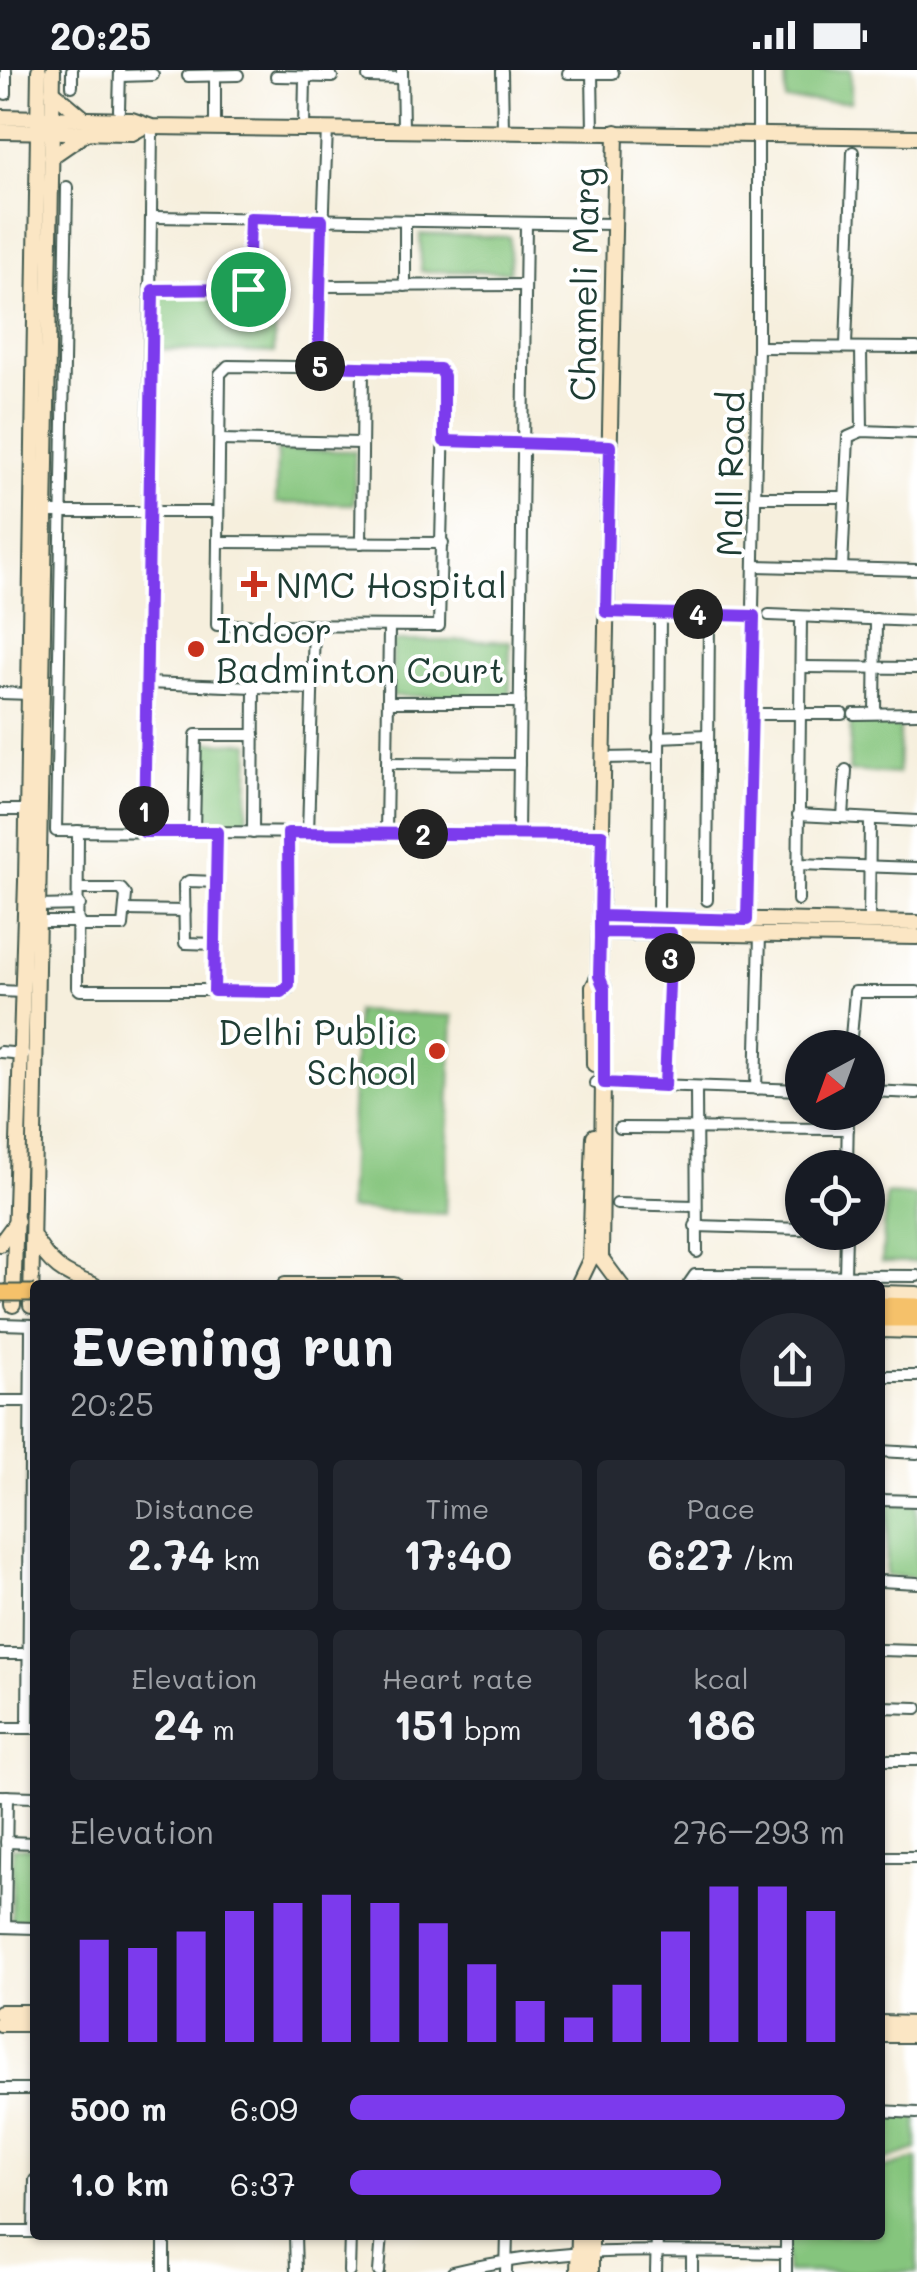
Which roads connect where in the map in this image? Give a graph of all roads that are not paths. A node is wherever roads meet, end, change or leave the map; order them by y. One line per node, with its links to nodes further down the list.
1 (6, 70): 22 (street)
2 (38, 70): 21 (street)
3 (53, 70): 21 (street)
4 (72, 70): 20 (street)
5 (758, 70): 35 (street, Mall Road)
6 (502, 71): 32 (street)
7 (568, 72): 9 (street)
8 (120, 73): 12 (street); 23 (street)
9 (592, 73): 10 (street); 33 (street)
10 (612, 73)
11 (402, 74): 19 (street); 31 (street)
12 (153, 75)
13 (188, 76): 14 (street)
14 (215, 76): 15 (street); 28 (street)
15 (238, 76)
16 (276, 76): 18 (street)
17 (332, 77): 18 (street)
18 (305, 78): 29 (street)
19 (368, 78)
20 (72, 86)
21 (45, 92): 24 (street); 25 (street); 26 (street)
22 (6, 94)
23 (119, 110)
24 (7, 124): 25 (street); 38 (street)
25 (45, 125): 26 (street); 38 (street)
26 (86, 126): 27 (street); 38 (street)
27 (148, 127): 28 (street); 40 (street)
28 (215, 127): 29 (street)
29 (304, 128): 30 (street)
30 (326, 128): 31 (street); 42 (street)
31 (403, 129): 32 (street)
32 (503, 131): 33 (street)
33 (592, 132): 34 (street)
34 (616, 132): 35 (street); 45 (street, Chameli Marg)
35 (759, 134): 36 (street); 51 (street, Mall Road)
36 (917, 137)
37 (853, 152): 50 (street)
38 (44, 156): 65 (street)
39 (67, 187): 66 (street)
40 (154, 217): 41 (street); 49 (street)
41 (250, 218): 42 (street); 49 (street)
42 (322, 220): 43 (street); 46 (street)
43 (405, 221): 44 (street); 47 (street)
44 (526, 223): 45 (street); 48 (street)
45 (614, 224): 62 (street, Chameli Marg)
46 (320, 286): 47 (street); 54 (street)
47 (405, 286): 48 (street)
48 (525, 286): 61 (street)
49 (153, 290): 67 (street)
50 (846, 346): 51 (street); 52 (street)
51 (758, 347): 63 (street, Mall Road)
52 (861, 348): 53 (street); 56 (street)
53 (917, 348)
54 (318, 366): 55 (street); 58 (street)
55 (363, 366): 59 (street); 60 (street)
56 (862, 431): 57 (street); 64 (street)
57 (917, 433)
58 (220, 440): 60 (street); 68 (street)
59 (444, 441): 61 (street); 71 (street)
60 (362, 443): 70 (street)
61 (523, 444): 62 (street); 94 (street)
62 (610, 446): 75 (street, Chameli Marg)
63 (756, 496): 64 (street); 72 (street, Mall Road)
64 (844, 496): 73 (street)
65 (38, 512): 66 (street); 92 (street)
66 (63, 512): 67 (street); 113 (street)
67 (149, 512): 68 (street); 88 (street)
68 (218, 512): 69 (street)
69 (218, 542): 70 (street); 83 (street)
70 (362, 543): 71 (street)
71 (443, 544): 84 (street)
72 (755, 566): 73 (street); 79 (street, Mall Road)
73 (842, 568): 74 (street)
74 (917, 570)
75 (606, 612): 76 (street); 103 (street, Chameli Marg)
76 (660, 613): 77 (street); 101 (street)
77 (709, 614): 79 (street); 100 (street)
78 (768, 615): 80 (street)
79 (754, 616): 98 (street, Mall Road)
80 (802, 617): 81 (street); 85 (street)
81 (876, 619): 82 (street); 86 (street)
82 (917, 621)
83 (314, 627): 84 (street); 90 (street)
84 (389, 628): 93 (street)
85 (801, 667): 86 (street); 95 (street)
86 (876, 668): 87 (street); 96 (street)
87 (917, 668)
88 (146, 683): 89 (street); 114 (street)
89 (254, 687): 90 (street); 99 (street)
90 (312, 689): 119 (street)
91 (0, 693): 92 (street)
92 (35, 694): 108 (street); 126 (street)
93 (388, 702): 94 (street); 104 (street)
94 (520, 702): 105 (street)
95 (800, 713): 96 (street); 98 (street); 109 (street)
96 (875, 713): 97 (street)
97 (917, 713)
98 (752, 714): 140 (street, Mall Road)
99 (254, 734): 115 (street); 117 (street)
100 (708, 735): 101 (street); 129 (street)
101 (658, 737): 102 (street)
102 (658, 757): 103 (street); 132 (street)
103 (603, 758): 122 (street, Chameli Marg)
104 (387, 763): 105 (street); 120 (street)
105 (519, 764): 121 (street)
106 (846, 770): 110 (street)
107 (0, 810): 108 (street)
108 (26, 810): 126 (street)
109 (798, 815): 110 (street); 123 (street)
110 (843, 817): 111 (street)
111 (870, 819): 112 (street); 124 (street)
112 (917, 822)
113 (78, 831): 114 (street); 128 (street)
114 (144, 832): 115 (street)
115 (194, 832): 116 (street)
116 (217, 832): 117 (street); 127 (street)
117 (253, 832): 118 (street)
118 (288, 833): 119 (street); 145 (street)
119 (308, 833): 120 (street)
120 (386, 834): 121 (street)
121 (518, 834): 122 (street)
122 (602, 835): 139 (street, Chameli Marg)
123 (798, 864): 124 (street); 130 (street)
124 (870, 868): 125 (street); 136 (street)
125 (917, 868)
126 (32, 881): 135 (street); 146 (street)
127 (217, 882): 134 (street); 143 (street)
128 (80, 889): 131 (street); 133 (street)
129 (706, 900)
130 (798, 900)
131 (80, 905): 135 (street); 138 (street)
132 (658, 908)
133 (126, 910): 134 (street); 138 (street)
134 (186, 911): 143 (street)
135 (38, 914): 138 (street); 150 (street)
136 (869, 922): 137 (street); 140 (street)
137 (917, 923)
138 (79, 924): 145 (street)
139 (600, 924): 140 (street); 141 (street); 151 (street, Chameli Marg)
140 (751, 930): 141 (street); 142 (street); 154 (street, Mall Road)
141 (671, 933): 152 (street)
142 (917, 937)
143 (216, 944): 145 (street)
144 (0, 991): 146 (street)
145 (214, 991)
146 (23, 992): 150 (street)
147 (917, 992): 148 (street)
148 (851, 1030)
149 (0, 1052): 150 (street)
150 (28, 1054): 163 (street); 166 (street)
151 (599, 1083): 152 (street); 173 (street, Chameli Marg); 174 (street, Chameli Marg)
152 (665, 1086): 153 (street)
153 (696, 1087): 154 (street); 159 (street)
154 (756, 1088): 155 (street)
155 (785, 1089)
156 (885, 1092): 157 (street)
157 (917, 1093)
158 (620, 1128): 159 (street)
159 (696, 1128): 160 (street); 162 (street)
160 (785, 1129)
161 (617, 1204): 162 (street)
162 (695, 1206): 164 (street)
163 (17, 1221): 167 (street); 177 (street)
164 (695, 1226): 165 (street); 169 (street)
165 (785, 1229)
166 (32, 1236): 172 (street); 177 (street)
167 (0, 1244)
168 (846, 1250): 170 (street)
169 (696, 1252)
170 (846, 1276): 171 (street); 175 (street)
171 (917, 1276)
172 (80, 1280)
173 (580, 1280)
174 (617, 1280)
175 (692, 1280)
176 (0, 1293): 177 (main road, bridge)
177 (27, 1293): 180 (main road)
178 (885, 1294): 179 (street)
179 (917, 1294)
180 (4, 1304)
181 (885, 1305): 182 (main road)
182 (917, 1306)
183 (885, 1319): 184 (main road)
184 (917, 1319)
185 (0, 1324): 186 (street)
186 (30, 1325)
187 (885, 1330): 188 (street)
188 (917, 1331)
189 (885, 1376): 190 (street)
190 (917, 1376)
191 (0, 1401): 192 (street)
192 (30, 1402)
193 (885, 1451): 194 (street)
194 (917, 1452)
195 (885, 1500): 196 (street)
196 (917, 1501)
197 (885, 1581): 198 (street)
198 (917, 1583)
199 (30, 1585): 203 (street)
200 (885, 1650): 201 (street)
201 (917, 1651)
202 (0, 1654): 203 (street)
203 (28, 1654): 204 (street)
204 (30, 1691)
205 (885, 1707): 206 (street)
206 (917, 1708)
207 (0, 1728): 208 (street)
208 (30, 1728)
209 (885, 1760): 210 (street)
210 (917, 1760)
211 (4, 1796): 212 (street); 213 (street)
212 (30, 1796)
213 (6, 1842): 214 (street); 217 (street)
214 (30, 1843)
215 (885, 1857): 216 (street)
216 (917, 1857)
217 (2, 1927): 218 (street)
218 (30, 1928)
219 (0, 2012): 220 (street)
220 (30, 2012)
221 (0, 2024): 222 (street)
222 (30, 2024)
223 (885, 2024): 224 (street)
224 (917, 2024)
225 (885, 2034): 226 (street)
226 (917, 2035)
227 (0, 2089): 228 (street)
228 (30, 2089)
229 (885, 2111): 230 (street)
230 (917, 2113)
231 (0, 2232): 232 (street)
232 (30, 2232)
233 (164, 2240): 245 (street)
234 (295, 2240): 246 (street)
235 (350, 2240): 247 (street)
236 (382, 2240): 248 (street)
237 (507, 2240): 244 (street)
238 (657, 2240): 241 (street)
239 (786, 2240): 243 (street)
240 (583, 2245): 241 (street); 244 (street); 251 (street); 252 (street)
241 (657, 2251): 242 (street); 253 (street)
242 (692, 2252): 243 (street); 254 (street)
243 (786, 2253): 255 (street)
244 (506, 2259): 249 (street); 250 (street)
245 (164, 2272)
246 (296, 2272)
247 (350, 2272)
248 (379, 2272)
249 (453, 2272)
250 (506, 2272)
251 (578, 2272)
252 (591, 2272)
253 (656, 2272)
254 (692, 2272)
255 (786, 2272)

